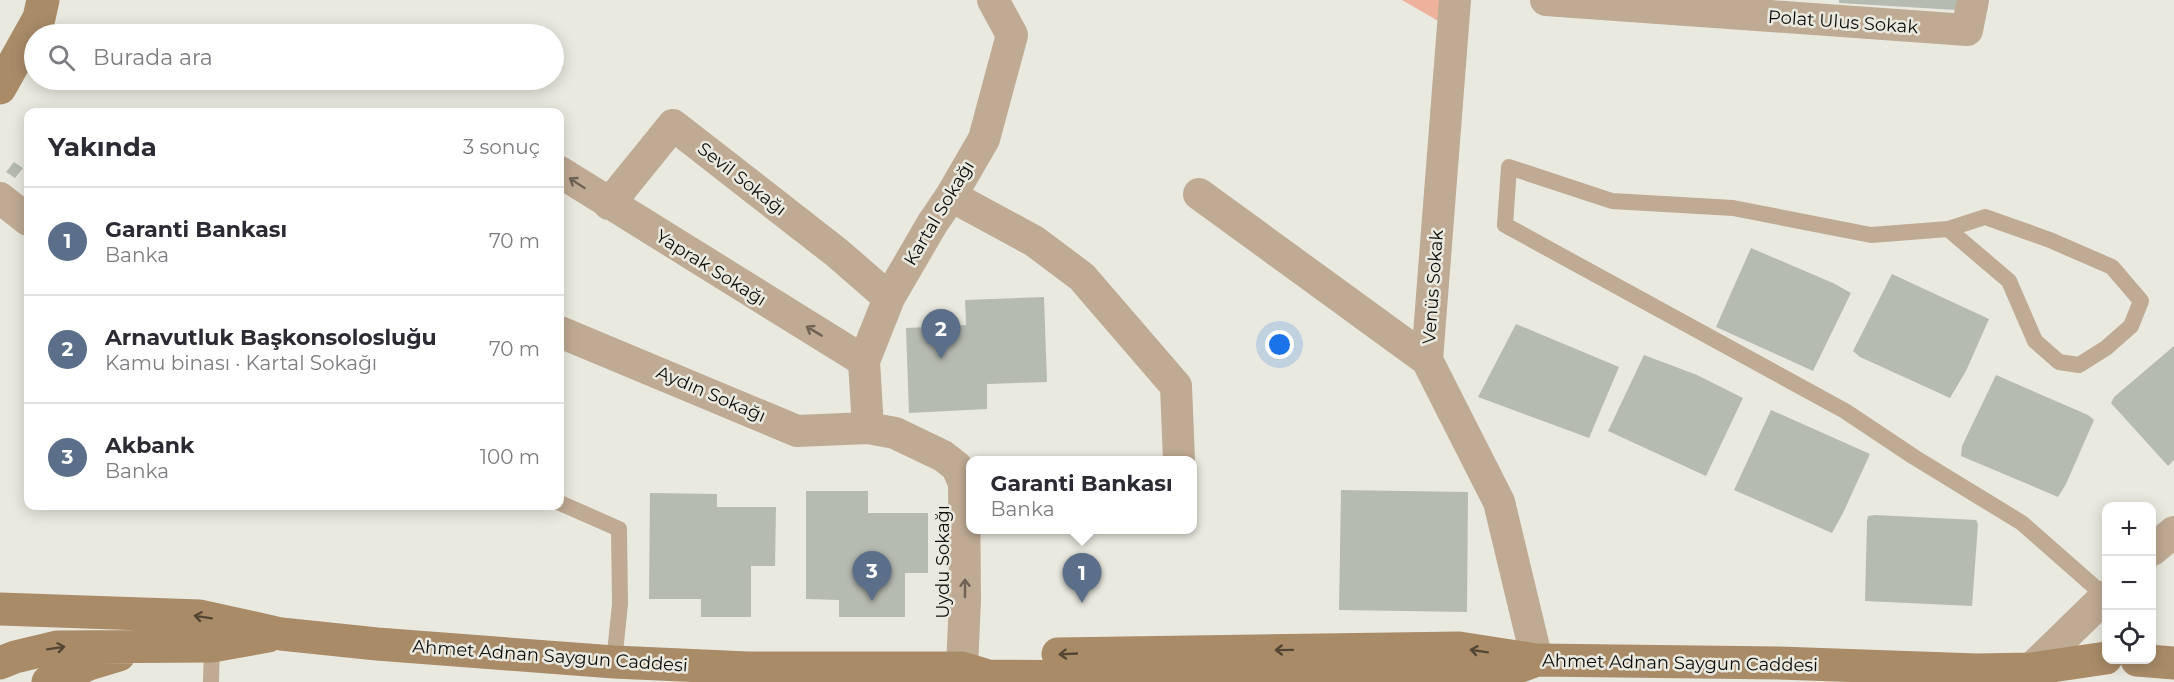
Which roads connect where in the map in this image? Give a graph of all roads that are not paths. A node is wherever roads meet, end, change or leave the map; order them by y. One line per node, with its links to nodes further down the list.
1 (43, 0): 6 (main road)
2 (993, 0): 11 (street, Kartal Sokağı)
3 (1455, 0): 18 (street, Venüs Sokak)
4 (1546, 0): 5 (street, Polat Ulus Sokak)
5 (1973, 0)
6 (36, 24)
7 (24, 45): 8 (main road)
8 (0, 88)
9 (564, 175): 13 (street, Yaprak Sokağı, one-way to 9)
10 (1198, 194): 18 (street)
11 (951, 196): 16 (street, Kartal Sokağı); 21 (street)
12 (0, 198): 14 (street)
13 (609, 204): 16 (street, Sevil Sokağı); 19 (street, Yaprak Sokağı, one-way to 13)
14 (24, 217)
15 (1948, 229): 15 (lane); 27 (lane)
16 (889, 298): 19 (street, Kartal Sokağı)
17 (564, 334): 20 (street, Aydın Sokağı)
18 (1427, 360): 34 (street, Venüs Sokak)
19 (864, 361): 20 (street, Kartal Sokağı)
20 (868, 428): 39 (street, Uydu Sokağı)
21 (1179, 456)
22 (564, 504): 35 (lane)
23 (2174, 532): 24 (street)
24 (2156, 546)
25 (2174, 552): 26 (street)
26 (2156, 563)
27 (2102, 593)
28 (2102, 601): 40 (street)
29 (0, 609): 30 (main road, Ahmet Adnan Saygun Caddesi, one-way to 29)
30 (281, 634): 32 (main road); 35 (main road, Ahmet Adnan Saygun Caddesi)
31 (151, 645): 32 (main road); 37 (main road, one-way to 31); 47 (main road)
32 (212, 646): 48 (lane)
33 (2102, 658): 40 (main road, Ahmet Adnan Saygun Caddesi)
34 (1536, 660): 41 (main road, Ahmet Adnan Saygun Caddesi); 42 (main road, Ahmet Adnan Saygun Caddesi)
35 (614, 662): 44 (main road, Ahmet Adnan Saygun Caddesi)
36 (2156, 662): 38 (main road)
37 (0, 663)
38 (2174, 663)
39 (953, 668): 41 (main road, Ahmet Adnan Saygun Caddesi); 45 (main road, Ahmet Adnan Saygun Caddesi)
40 (2031, 669): 46 (main road, Ahmet Adnan Saygun Caddesi); 49 (main road)
41 (1106, 670)
42 (1700, 672): 43 (main road, Ahmet Adnan Saygun Caddesi)
43 (1772, 672): 46 (main road, Ahmet Adnan Saygun Caddesi)
44 (748, 675): 45 (main road, Ahmet Adnan Saygun Caddesi)
45 (852, 675)
46 (1973, 676)
47 (48, 682)
48 (211, 682)
49 (2087, 682)

